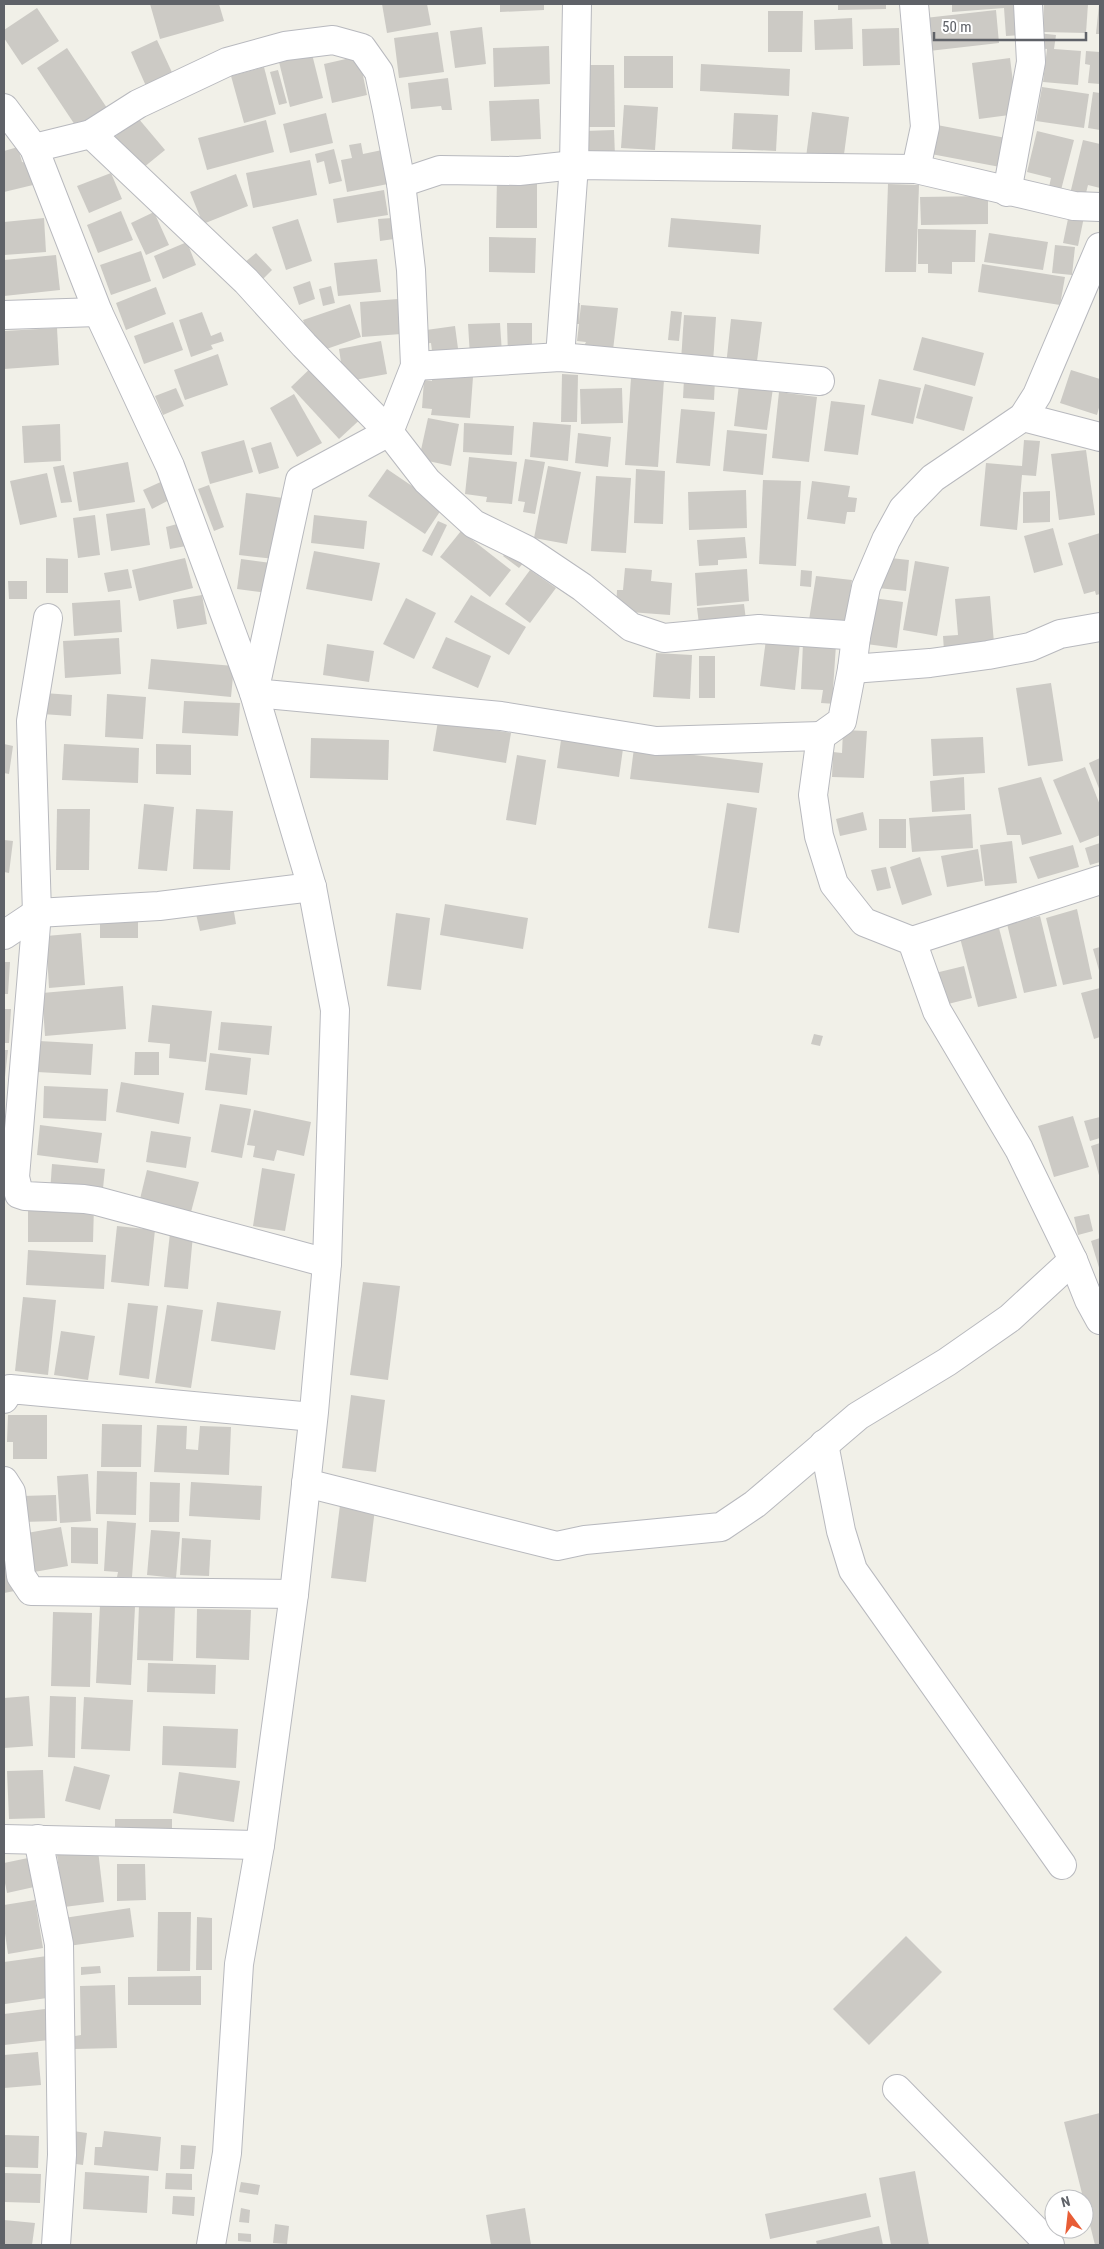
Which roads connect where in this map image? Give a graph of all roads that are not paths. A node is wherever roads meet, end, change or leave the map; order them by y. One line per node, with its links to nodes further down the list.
1 (577, 4): 7 (street)
2 (914, 4): 8 (street)
3 (1028, 4): 10 (street)
4 (4, 108): 6 (street)
5 (91, 134): 6 (street); 9 (street); 19 (street)
6 (34, 148): 13 (street)
7 (574, 165): 8 (street); 9 (street); 15 (street)
8 (916, 169): 10 (street)
9 (401, 183): 16 (street)
10 (1007, 192): 11 (street)
11 (1100, 206)
12 (1100, 247): 18 (street)
13 (98, 312): 14 (street); 25 (street)
14 (4, 315)
15 (560, 357): 16 (street); 17 (street)
16 (415, 366): 19 (street)
17 (820, 380)
18 (1023, 417): 20 (street); 23 (street)
19 (390, 432): 23 (street); 25 (street)
20 (1100, 436)
21 (48, 618): 29 (street)
22 (1100, 627): 24 (street)
23 (856, 637): 24 (street)
24 (852, 669): 26 (street)
25 (254, 693): 26 (street); 28 (street)
26 (821, 736): 31 (street)
27 (1100, 880): 31 (street)
28 (312, 887): 29 (street); 33 (street)
29 (37, 913): 30 (street); 33 (street)
30 (4, 935)
31 (912, 941): 32 (street)
32 (1073, 1260): 34 (street); 37 (street)
33 (327, 1263): 36 (street)
34 (1097, 1306)
35 (4, 1399): 36 (street)
36 (313, 1417): 39 (street)
37 (824, 1444): 39 (street); 44 (street)
38 (4, 1481): 40 (street)
39 (306, 1483): 40 (street)
40 (294, 1594): 43 (street)
41 (4, 1839): 42 (street)
42 (38, 1839): 43 (street); 46 (street)
43 (260, 1844): 47 (street)
44 (1062, 1865)
45 (897, 2089): 48 (street)
46 (56, 2245)
47 (211, 2245)
48 (1050, 2245)

